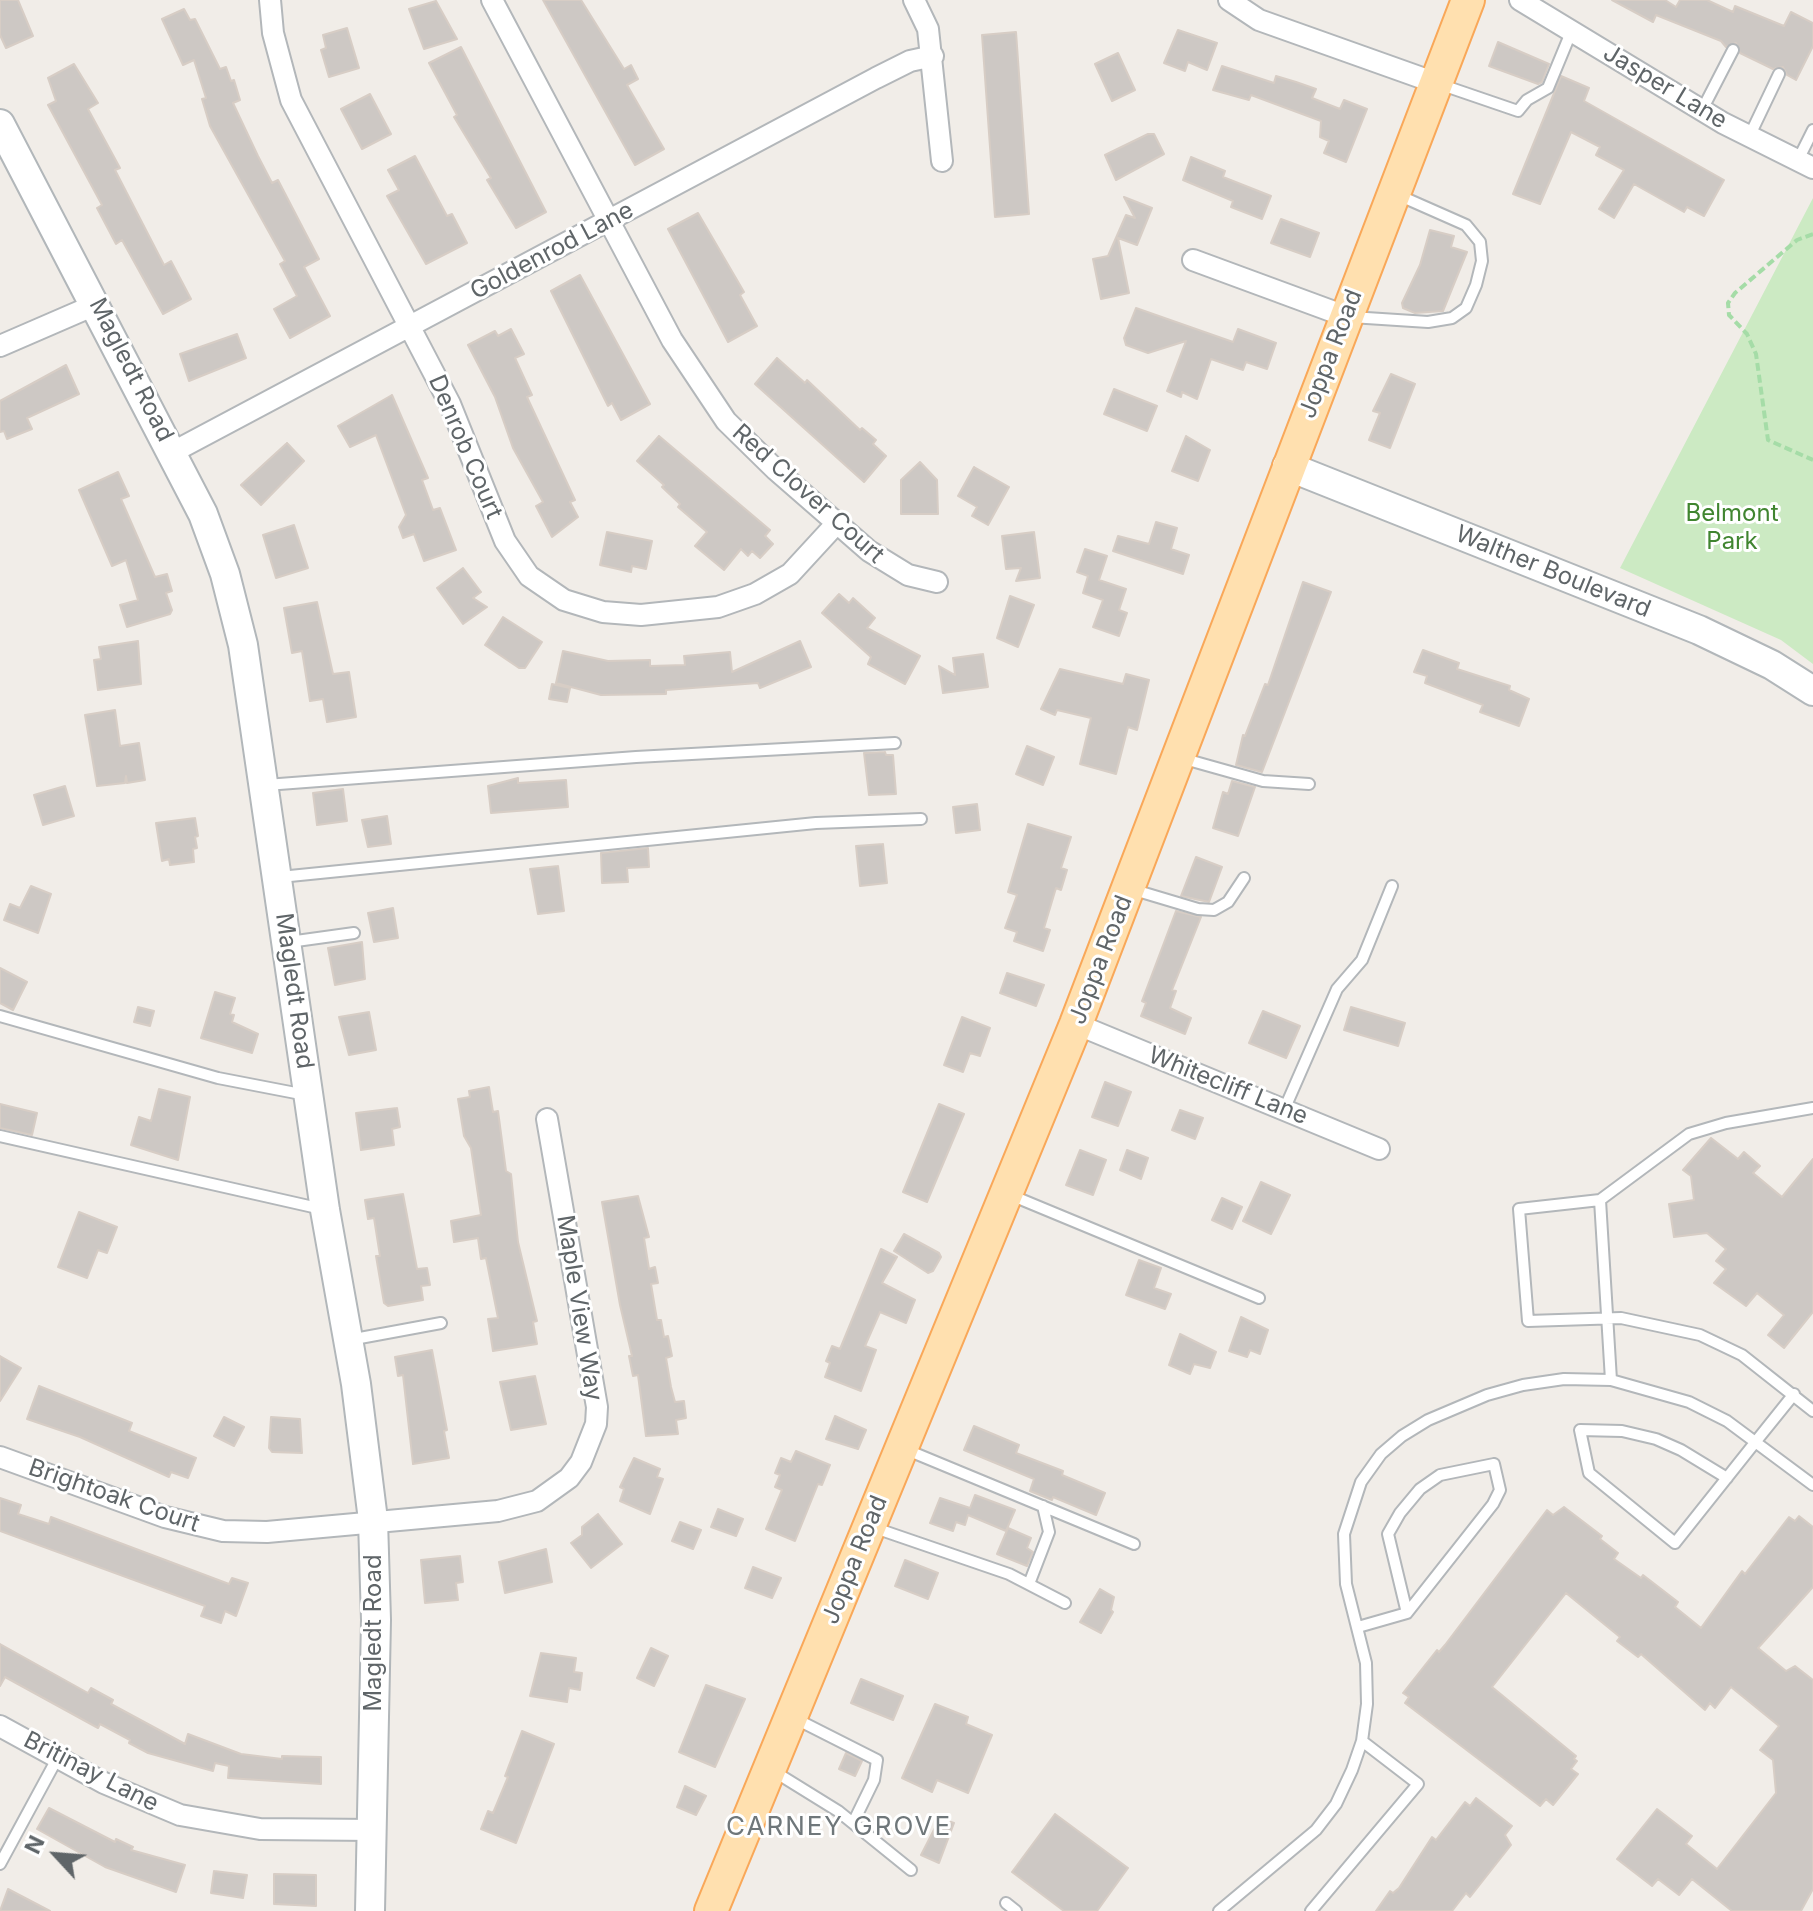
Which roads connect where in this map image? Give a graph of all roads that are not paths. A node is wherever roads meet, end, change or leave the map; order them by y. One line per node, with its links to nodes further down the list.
1 (270, 0): 23 (street, Denrob Court)
2 (492, 0): 19 (street, Red Clover Court)
3 (914, 0): 9 (street)
4 (1229, 0): 11 (street)
5 (1468, 0): 11 (main road, Joppa Road)
6 (1520, 0): 7 (street, Jasper Lane)
7 (1572, 30): 11 (lane); 12 (street, Jasper Lane)
8 (1733, 50): 12 (lane)
9 (933, 56): 16 (street); 19 (street, Goldenrod Lane)
10 (1779, 74): 15 (lane)
11 (1436, 83): 18 (main road, Joppa Road)
12 (1702, 110): 15 (street, Jasper Lane)
13 (0, 124): 21 (street, Magledt Road)
14 (1813, 130): 17 (lane)
15 (1749, 137): 17 (street, Jasper Lane)
16 (942, 161)
17 (1805, 165)
18 (1393, 193): 22 (main road, Joppa Road); 22 (lane)
19 (611, 220): 23 (street, Goldenrod Lane); 27 (street, Red Clover Court)
20 (1193, 260): 22 (street)
21 (97, 304): 24 (street); 25 (street, Magledt Road)
22 (1345, 316): 26 (main road, Joppa Road)
23 (410, 326): 25 (street, Goldenrod Lane); 27 (street, Denrob Court)
24 (0, 346)
25 (173, 452): 33 (street, Magledt Road)
26 (1287, 466): 29 (street, Walther Boulevard); 31 (main road, Joppa Road)
27 (836, 524): 28 (street, Red Clover Court)
28 (937, 582)
29 (1813, 691)
30 (895, 743): 33 (lane)
31 (1179, 757): 32 (lane); 38 (main road, Joppa Road)
32 (1309, 784)
33 (266, 785): 35 (street, Magledt Road)
34 (921, 819): 35 (lane)
35 (278, 878): 40 (street, Magledt Road)
36 (1244, 878): 38 (lane)
37 (1392, 886): 45 (lane)
38 (1129, 889): 42 (main road, Joppa Road)
39 (354, 933): 40 (lane)
40 (288, 942): 43 (street, Magledt Road)
41 (0, 1016): 43 (lane)
42 (1076, 1024): 45 (street, Whitecliff Lane); 49 (main road, Joppa Road)
43 (308, 1096): 51 (street, Magledt Road)
44 (1813, 1108): 50 (lane)
45 (1284, 1110): 48 (street, Whitecliff Lane)
46 (547, 1119): 65 (street, Maple View Way)
47 (0, 1136): 51 (lane)
48 (1379, 1149)
49 (1006, 1194): 52 (lane); 60 (main road, Joppa Road)
50 (1600, 1200): 53 (lane); 53 (lane)
51 (325, 1210): 55 (street, Magledt Road)
52 (1259, 1298)
53 (1607, 1318): 56 (lane); 57 (lane)
54 (441, 1323): 55 (lane)
55 (348, 1340): 65 (street, Magledt Road)
56 (1611, 1380): 59 (lane); 71 (lane)
57 (1794, 1394): 58 (lane); 59 (lane)
58 (1813, 1411)
59 (1757, 1440): 62 (lane); 63 (lane)
60 (901, 1448): 64 (lane); 66 (main road, Joppa Road)
61 (0, 1457): 65 (street, Brightoak Court)
62 (1727, 1478): 62 (lane)
63 (1813, 1485)
64 (1043, 1506): 67 (lane); 68 (lane)
65 (373, 1520): 78 (street, Magledt Road)
66 (869, 1526): 68 (lane); 72 (main road, Joppa Road)
67 (1134, 1544)
68 (1029, 1584): 69 (lane)
69 (1065, 1603)
70 (1407, 1613): 70 (lane); 71 (lane)
71 (1358, 1627): 74 (lane)
72 (791, 1717): 76 (main road, Joppa Road); 77 (lane)
73 (0, 1726): 75 (street, Britinay Lane)
74 (1362, 1741): 82 (lane); 86 (lane)
75 (58, 1757): 78 (street, Britinay Lane); 79 (lane)
76 (769, 1769): 77 (lane); 84 (main road, Joppa Road)
77 (853, 1823): 80 (lane)
78 (374, 1830): 83 (street, Magledt Road)
79 (0, 1864)
80 (911, 1870)
81 (1006, 1903): 85 (lane)
82 (1221, 1910)
83 (370, 1911)
84 (711, 1911)
85 (1016, 1911)
86 (1311, 1911)

